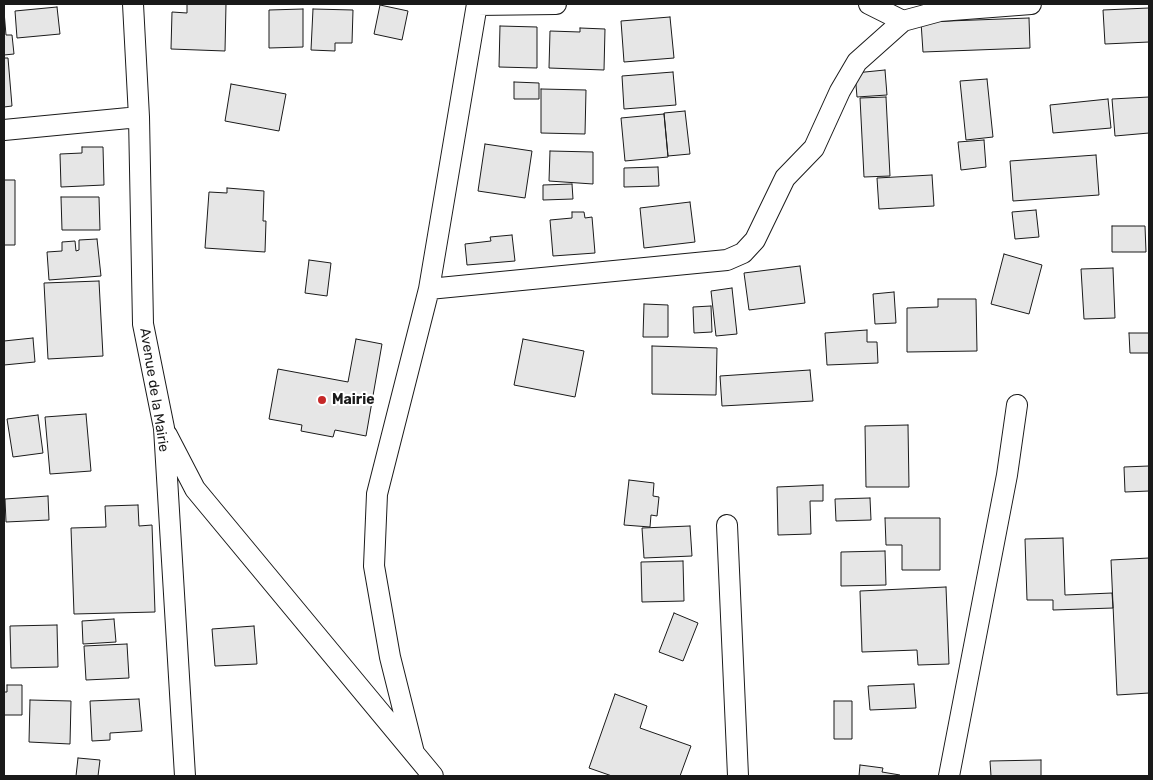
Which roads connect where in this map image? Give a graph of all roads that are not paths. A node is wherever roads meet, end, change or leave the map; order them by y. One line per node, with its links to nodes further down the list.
1 (134, 4): 7 (street, Avenue de la Mairie)
2 (556, 4): 5 (street)
3 (869, 4): 6 (street)
4 (1031, 4): 6 (street)
5 (477, 5): 9 (street)
6 (903, 21): 9 (street)
7 (139, 118): 8 (street); 11 (street, Avenue de la Mairie)
8 (4, 130)
9 (429, 289): 13 (street)
10 (1017, 405): 17 (street)
11 (164, 428): 13 (street); 14 (street, Avenue de la Mairie)
12 (727, 525): 16 (street)
13 (414, 753): 15 (street)
14 (185, 776)
15 (433, 776)
16 (738, 776)
17 (949, 776)

